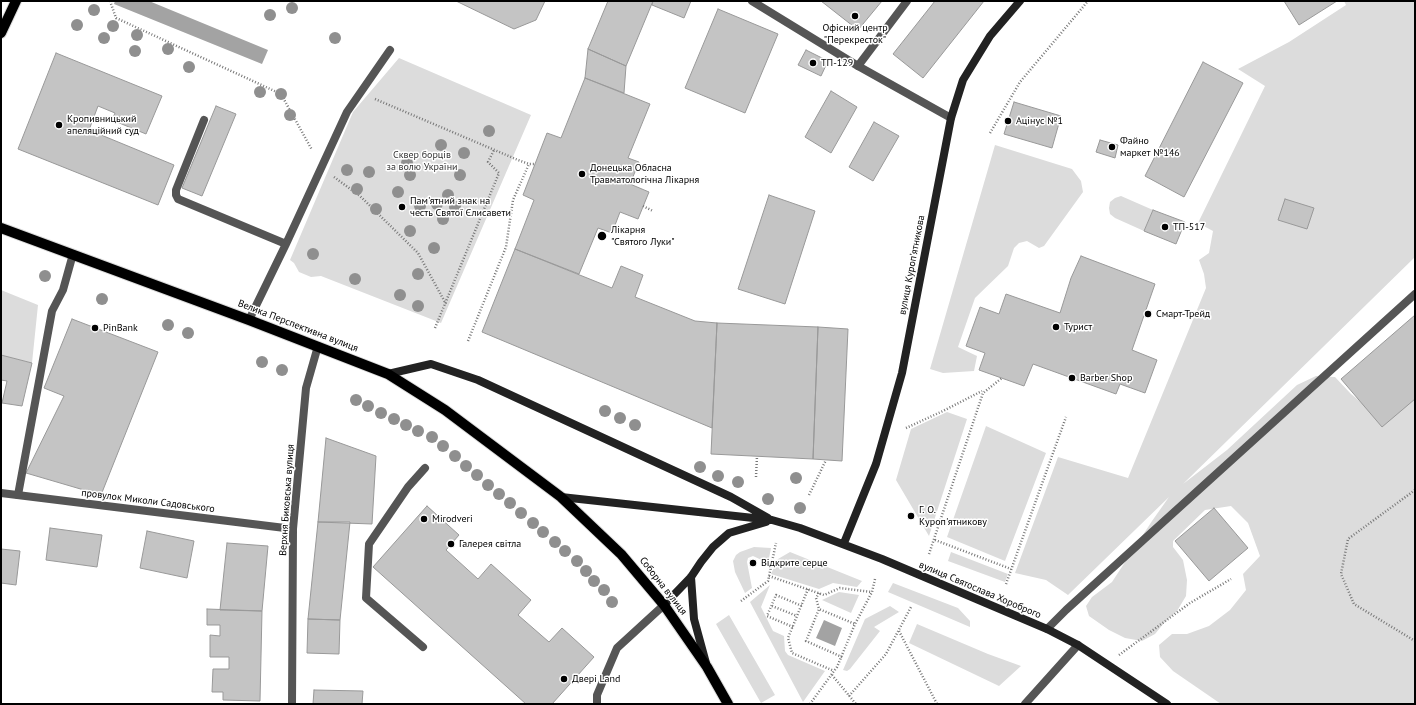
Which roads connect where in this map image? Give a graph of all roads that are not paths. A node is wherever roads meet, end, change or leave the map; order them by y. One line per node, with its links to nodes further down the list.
1 (16, 1): 5 (main road)
2 (752, 1): 7 (street)
3 (907, 1): 7 (street)
4 (1020, 1): 8 (main road, вулиця Куропʼятникова)
5 (1, 33)
6 (390, 50): 11 (street)
7 (858, 66): 8 (street)
8 (951, 118): 23 (main road, вулиця Куропʼятникова)
9 (204, 120): 11 (street)
10 (1, 228): 12 (main road, Велика Перспективна вулиця)
11 (286, 244): 14 (street)
12 (73, 254): 14 (main road, Велика Перспективна вулиця); 19 (street)
13 (1415, 294): 26 (street)
14 (249, 320): 15 (main road, Велика Перспективна вулиця)
15 (318, 346): 16 (main road, Велика Перспективна вулиця); 22 (street, Верхня Биковська вулиця)
16 (388, 374): 20 (main road, Велика Перспективна вулиця); 21 (main road)
17 (425, 468): 28 (street)
18 (1, 494): 19 (street, провулок Миколи Садовського)
19 (18, 495): 22 (street, провулок Миколи Садовського)
20 (561, 497): 21 (main road); 25 (main road, Соборна вулиця)
21 (772, 520): 23 (main road, вулиця Святослава Хороброго); 24 (main road)
22 (293, 529): 30 (street, Верхня Биковська вулиця)
23 (844, 543): 26 (main road, вулиця Святослава Хороброго)
24 (691, 577): 25 (main road); 29 (main road)
25 (664, 605): 29 (main road, Соборна вулиця); 31 (street)
26 (1047, 629): 27 (main road, вулиця Святослава Хороброго)
27 (1078, 645): 33 (street); 34 (main road, вулиця Святослава Хороброго)
28 (423, 647)
29 (707, 667): 32 (main road, Соборна вулиця)
30 (292, 704)
31 (597, 704)
32 (728, 704)
33 (1025, 704)
34 (1167, 704)

